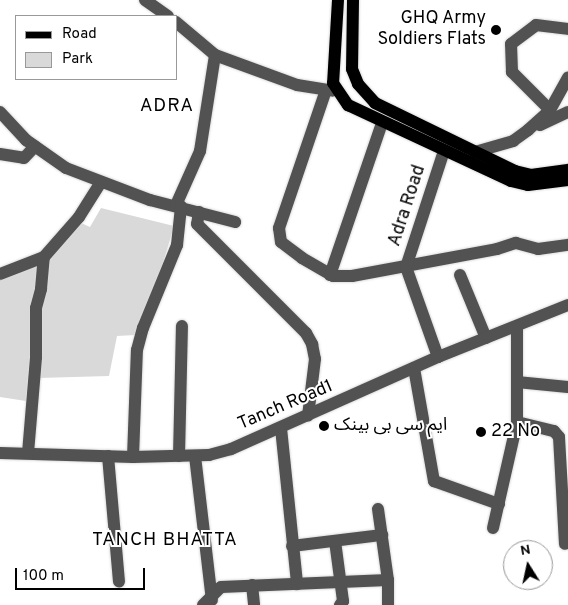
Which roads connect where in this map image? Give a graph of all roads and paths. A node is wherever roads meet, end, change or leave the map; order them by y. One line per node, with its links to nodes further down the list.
1 (145, 0): 4 (street)
2 (338, 0): 9 (main road)
3 (353, 0): 17 (main road)
4 (167, 15)
5 (178, 24): 7 (street)
6 (568, 29): 10 (street)
7 (215, 56): 9 (street); 22 (street)
8 (568, 78): 10 (street)
9 (331, 91): 13 (main road); 29 (street)
10 (550, 110): 14 (street)
11 (0, 112): 15 (street)
12 (568, 112): 14 (street)
13 (382, 123): 16 (main road); 29 (street)
14 (528, 130): 17 (street)
15 (35, 146): 18 (street); 21 (street)
16 (444, 151): 20 (main road); 27 (street, Adra Road)
17 (475, 152): 19 (main road)
18 (0, 154)
19 (568, 170)
20 (568, 180)
21 (101, 182): 22 (street); 26 (street)
22 (179, 206): 23 (street); 47 (street)
23 (199, 212): 24 (street); 39 (street)
24 (235, 222)
25 (568, 245): 27 (street)
26 (44, 257): 28 (street); 43 (street)
27 (406, 267): 29 (street); 35 (street, Adra Road)
28 (0, 274)
29 (330, 274)
30 (460, 275): 34 (street)
31 (568, 305): 33 (street, Tanch Road1)
32 (182, 326): 45 (street)
33 (517, 326): 34 (street, Tanch Road1); 37 (street)
34 (486, 338): 35 (street, Tanch Road1)
35 (438, 356): 36 (street, Tanch Road1)
36 (414, 368): 39 (street, Tanch Road1); 48 (street)
37 (516, 382): 38 (street); 40 (street)
38 (568, 387)
39 (308, 416): 41 (street, Tanch Road1)
40 (517, 422): 48 (street); 53 (street)
41 (280, 428): 46 (street, Tanch Road1); 54 (street)
42 (0, 453): 43 (street, Tanch Road1)
43 (28, 453): 44 (street, Tanch Road1)
44 (108, 456): 47 (street, Tanch Road1); 56 (street)
45 (179, 456): 46 (street, Tanch Road1); 47 (street, Tanch Road1)
46 (195, 456): 60 (street)
47 (132, 457)
48 (499, 504): 50 (street)
49 (378, 509): 51 (street)
50 (493, 528)
51 (382, 535): 52 (street); 55 (street)
52 (335, 541): 54 (street); 57 (street)
53 (565, 544)
54 (292, 546): 58 (street)
55 (388, 580): 57 (street); 64 (street)
56 (120, 582)
57 (341, 583): 58 (street); 63 (street)
58 (297, 584): 59 (street)
59 (252, 585): 60 (street); 62 (street)
60 (212, 599): 61 (street)
61 (203, 605)
62 (254, 605)
63 (340, 605)
64 (388, 605)

